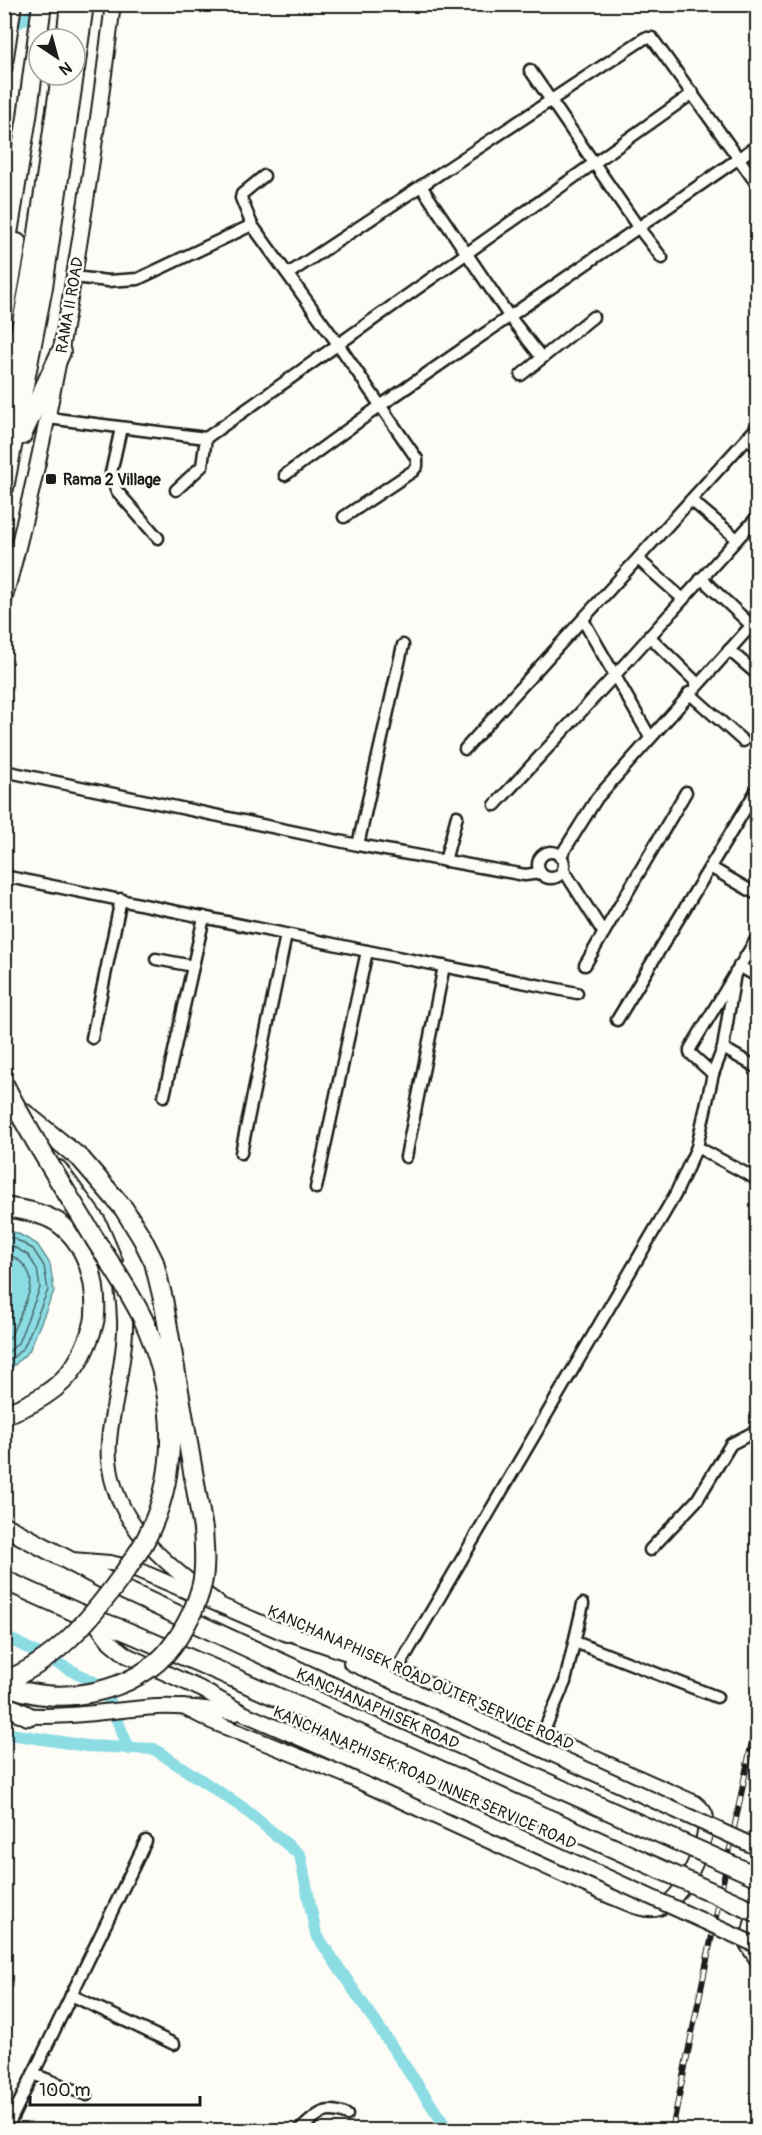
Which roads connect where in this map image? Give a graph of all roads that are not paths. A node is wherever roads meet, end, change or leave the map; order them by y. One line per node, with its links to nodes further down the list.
1 (14, 4): 11 (main road)
2 (42, 4): 7 (highway)
3 (51, 4): 8 (highway)
4 (70, 4): 9 (highway)
5 (84, 4): 10 (highway)
6 (113, 4): 31 (main road, RAMA II ROAD)
7 (42, 27)
8 (45, 27)
9 (67, 27)
10 (81, 27)
11 (4, 70)
12 (530, 70): 18 (street)
13 (33, 87): 28 (highway)
14 (39, 87): 32 (highway)
15 (59, 87): 41 (highway)
16 (72, 87): 47 (highway, RAMA II ROAD)
17 (693, 93): 18 (street); 20 (street); 21 (street)
18 (550, 100): 21 (street); 24 (street)
19 (758, 145): 20 (street)
20 (738, 158): 23 (street); 26 (street)
21 (593, 163): 26 (street); 27 (street)
22 (264, 176): 25 (street)
23 (757, 184)
24 (421, 186): 27 (street); 30 (street)
25 (252, 225): 30 (street); 31 (street)
26 (638, 227): 29 (street); 33 (street)
27 (466, 253): 33 (street); 35 (street)
28 (4, 258)
29 (662, 258)
30 (288, 274): 35 (street)
31 (74, 277): 36 (main road, RAMA II ROAD)
32 (4, 315)
33 (509, 316): 37 (street); 39 (street)
34 (593, 317): 37 (street)
35 (338, 344): 39 (street); 45 (street)
36 (61, 352): 40 (main road, RAMA II ROAD); 47 (highway)
37 (542, 358): 38 (street)
38 (521, 375)
39 (380, 406): 48 (street); 53 (street)
40 (48, 418): 43 (street); 59 (main road, RAMA II ROAD)
41 (4, 419)
42 (758, 426): 44 (street)
43 (120, 428): 45 (street); 54 (street)
44 (747, 437): 46 (street); 51 (street)
45 (206, 438): 50 (street)
46 (758, 448)
47 (10, 462): 49 (highway, RAMA II ROAD)
48 (285, 476)
49 (4, 488)
50 (176, 490)
51 (691, 500): 55 (street); 56 (street)
52 (758, 516): 55 (street)
53 (344, 517)
54 (158, 538)
55 (737, 539): 57 (street)
56 (638, 559): 58 (street); 60 (street)
57 (701, 579): 58 (street); 61 (street)
58 (683, 599): 62 (street)
59 (4, 601)
60 (583, 620): 65 (street); 71 (street)
61 (754, 621): 64 (street)
62 (649, 636): 65 (street); 67 (street)
63 (404, 645): 77 (street)
64 (729, 650): 66 (street); 67 (street)
65 (615, 675): 69 (street); 75 (street)
66 (758, 675)
67 (698, 684): 68 (street)
68 (690, 693): 69 (street); 70 (street)
69 (650, 737): 78 (street)
70 (743, 741)
71 (465, 749)
72 (4, 771): 77 (street)
73 (758, 788): 80 (street)
74 (686, 792): 87 (street)
75 (495, 805)
76 (457, 816): 79 (street)
77 (358, 845): 79 (street)
78 (560, 857): 81 (street); 82 (street)
79 (446, 861): 82 (street)
80 (710, 867): 84 (street); 98 (street)
81 (563, 869): 82 (street); 87 (street)
82 (540, 873)
83 (4, 876): 85 (street)
84 (758, 895)
85 (121, 899): 86 (street); 99 (street)
86 (204, 917): 88 (street); 93 (street)
87 (603, 932): 92 (street)
88 (286, 935): 90 (street); 107 (street)
89 (758, 936): 95 (street)
90 (367, 951): 94 (street); 110 (street)
91 (156, 959): 93 (street)
92 (585, 965)
93 (193, 966): 104 (street)
94 (444, 966): 97 (street); 108 (street)
95 (737, 969): 96 (street); 100 (street); 102 (street)
96 (758, 977)
97 (577, 993)
98 (617, 1020)
99 (92, 1038)
100 (723, 1047): 101 (street); 102 (street)
101 (758, 1068)
102 (713, 1074): 106 (street)
103 (4, 1084): 123 (highway, bridge)
104 (164, 1096)
105 (4, 1099): 118 (main road); 123 (highway, bridge)
106 (697, 1147): 109 (street); 122 (street)
107 (241, 1153)
108 (406, 1157)
109 (758, 1180)
110 (316, 1188)
111 (4, 1207): 112 (highway)
112 (4, 1414)
113 (758, 1430): 115 (street)
114 (4, 1526): 116 (highway, KANCHANAPHISEK ROAD)
115 (650, 1550)
116 (63, 1559): 118 (main road, KANCHANAPHISEK ROAD OUTER SERVICE ROAD); 133 (highway, KANCHANAPHISEK ROAD, bridge)
117 (4, 1580): 120 (highway, KANCHANAPHISEK ROAD)
118 (218, 1603): 122 (main road, KANCHANAPHISEK ROAD OUTER SERVICE ROAD)
119 (583, 1604): 121 (street)
120 (93, 1620): 128 (main road, KANCHANAPHISEK ROAD INNER SERVICE ROAD); 135 (highway, KANCHANAPHISEK ROAD, bridge)
121 (575, 1642): 124 (street); 130 (street)
122 (392, 1675): 130 (main road); 132 (main road, KANCHANAPHISEK ROAD OUTER SERVICE ROAD, bridge)
123 (4, 1682)
124 (717, 1697)
125 (4, 1704): 129 (highway)
126 (183, 1707): 128 (main road); 129 (main road); 130 (main road)
127 (4, 1714): 129 (main road)
128 (245, 1714): 136 (main road, KANCHANAPHISEK ROAD INNER SERVICE ROAD, bridge)
129 (28, 1716)
130 (542, 1735)
131 (146, 1841): 138 (street)
132 (758, 1848)
133 (758, 1877)
134 (758, 1900): 137 (main road)
135 (758, 1913)
136 (758, 1946)
137 (758, 1961)
138 (71, 1995): 139 (street); 140 (street)
139 (174, 2044)
140 (33, 2074): 141 (street); 143 (street)
141 (87, 2095)
142 (347, 2115): 144 (street)
143 (6, 2130)
144 (300, 2130)

